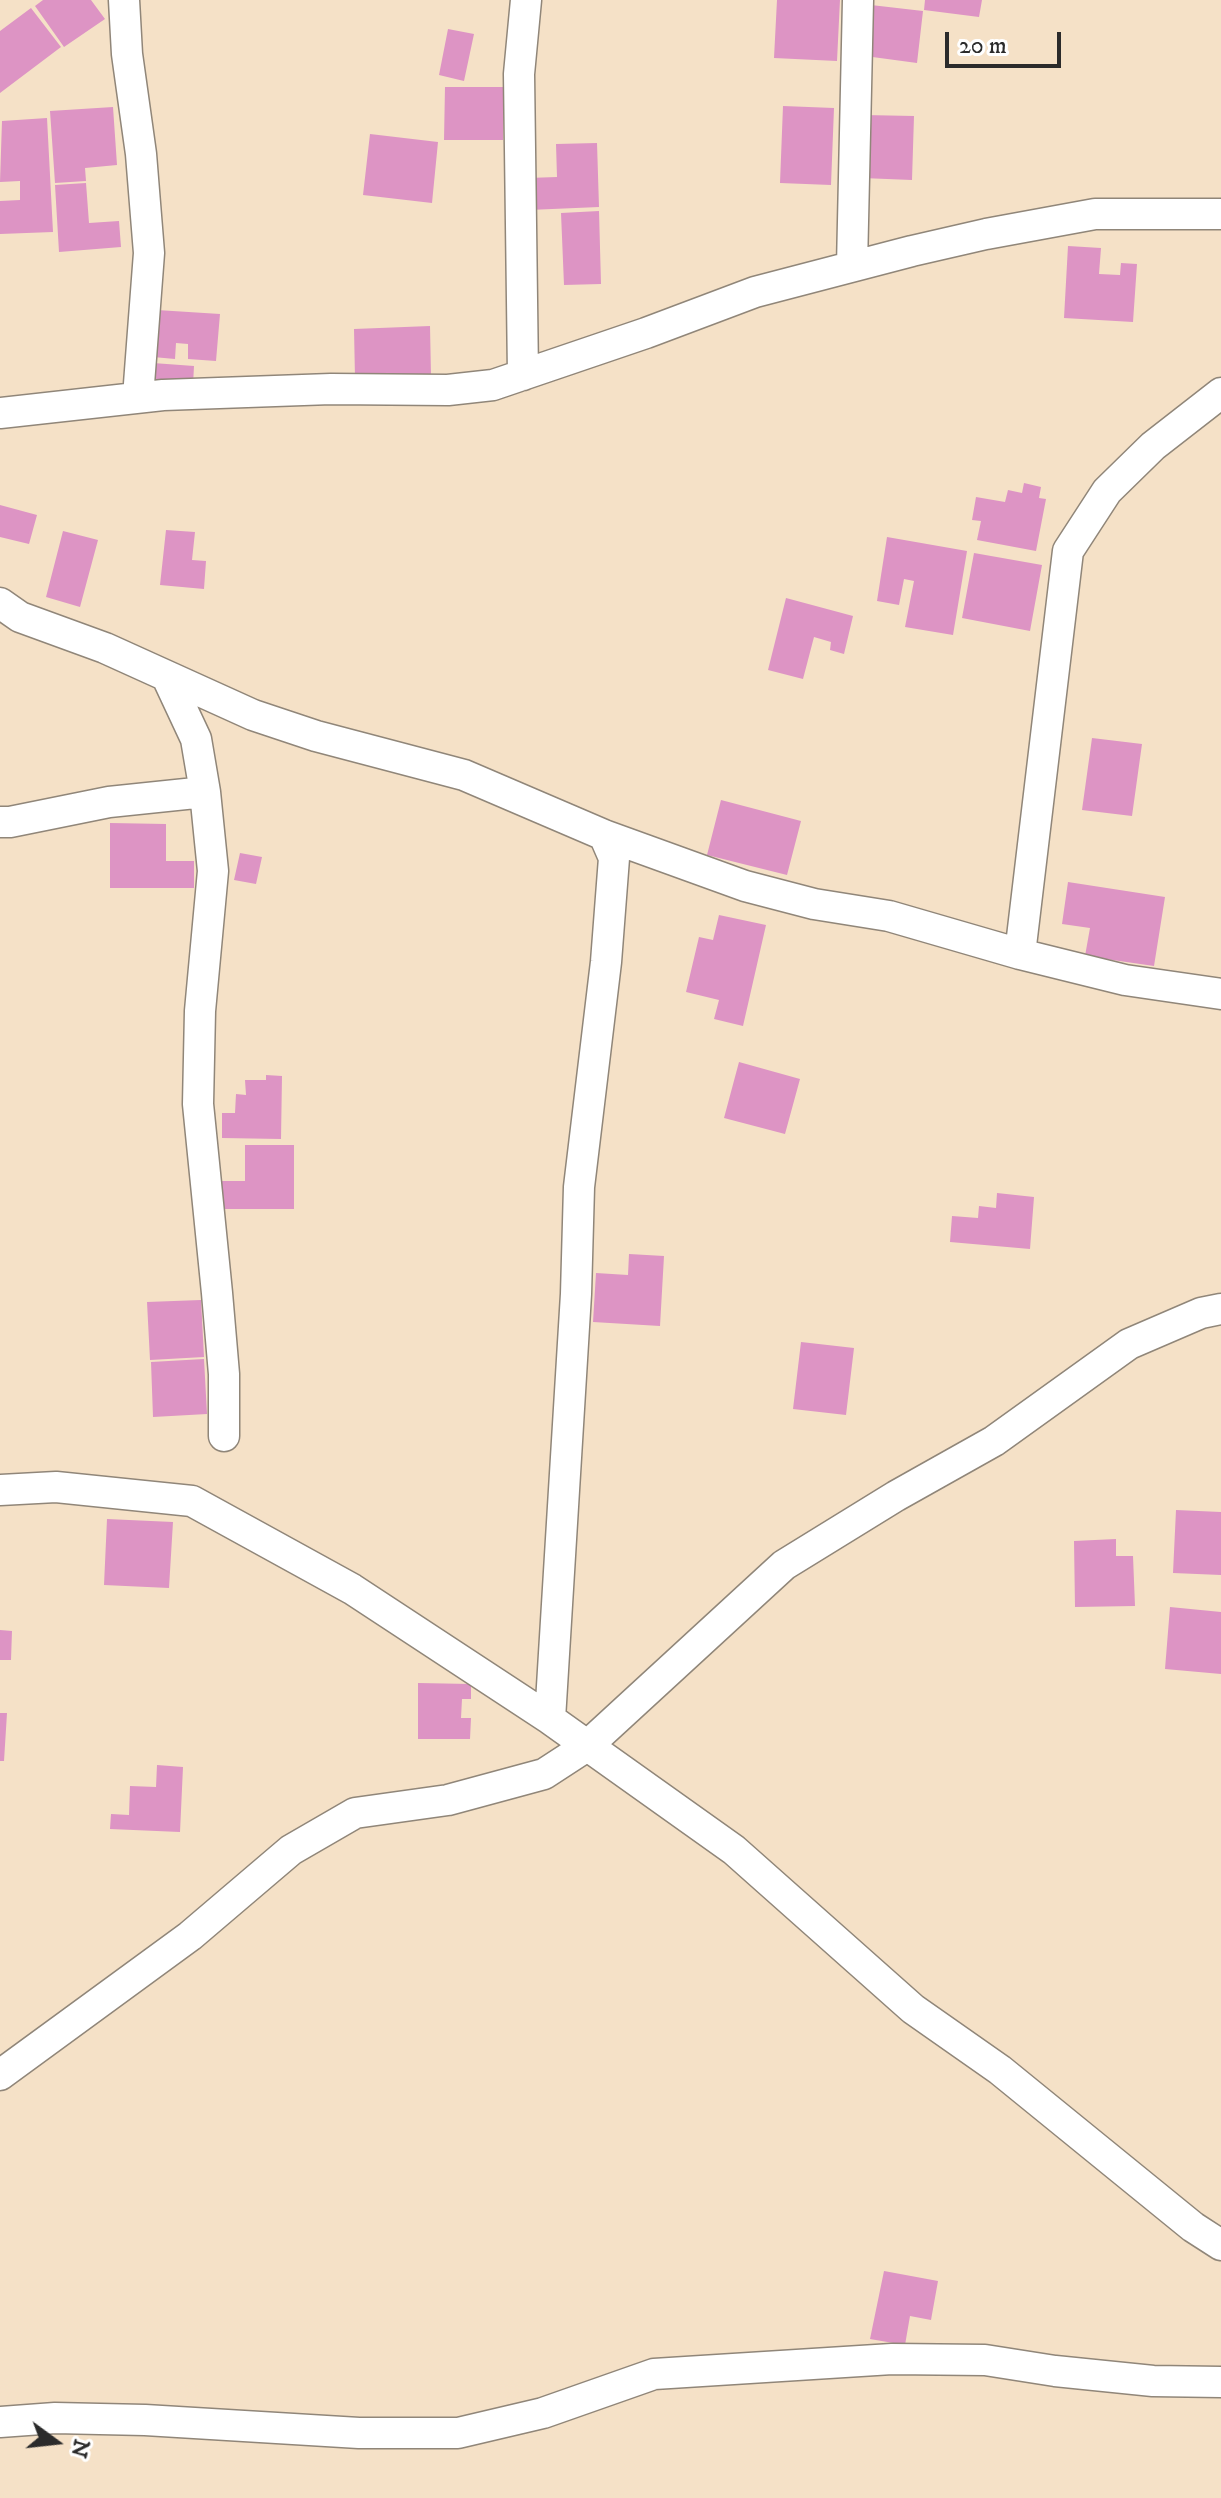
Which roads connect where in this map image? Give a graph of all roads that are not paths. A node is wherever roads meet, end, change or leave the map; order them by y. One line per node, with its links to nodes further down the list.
1 (124, 0): 8 (street)
2 (526, 0): 6 (street)
3 (858, 0): 5 (street)
4 (1221, 214): 5 (street)
5 (852, 266): 6 (street)
6 (523, 375): 8 (street)
7 (1221, 393): 15 (street)
8 (138, 397): 9 (street)
9 (0, 413)
10 (0, 603): 11 (street)
11 (167, 677): 12 (street); 14 (street)
12 (205, 792): 13 (street); 18 (street)
13 (0, 822)
14 (604, 835): 15 (street); 20 (street)
15 (1020, 954): 16 (street)
16 (1221, 994)
17 (1221, 1309): 21 (street)
18 (224, 1436)
19 (0, 1490): 20 (street)
20 (550, 1719): 21 (street)
21 (587, 1746): 22 (street); 23 (street)
22 (0, 2075)
23 (1221, 2245)
24 (1221, 2382): 25 (street)
25 (0, 2422)

